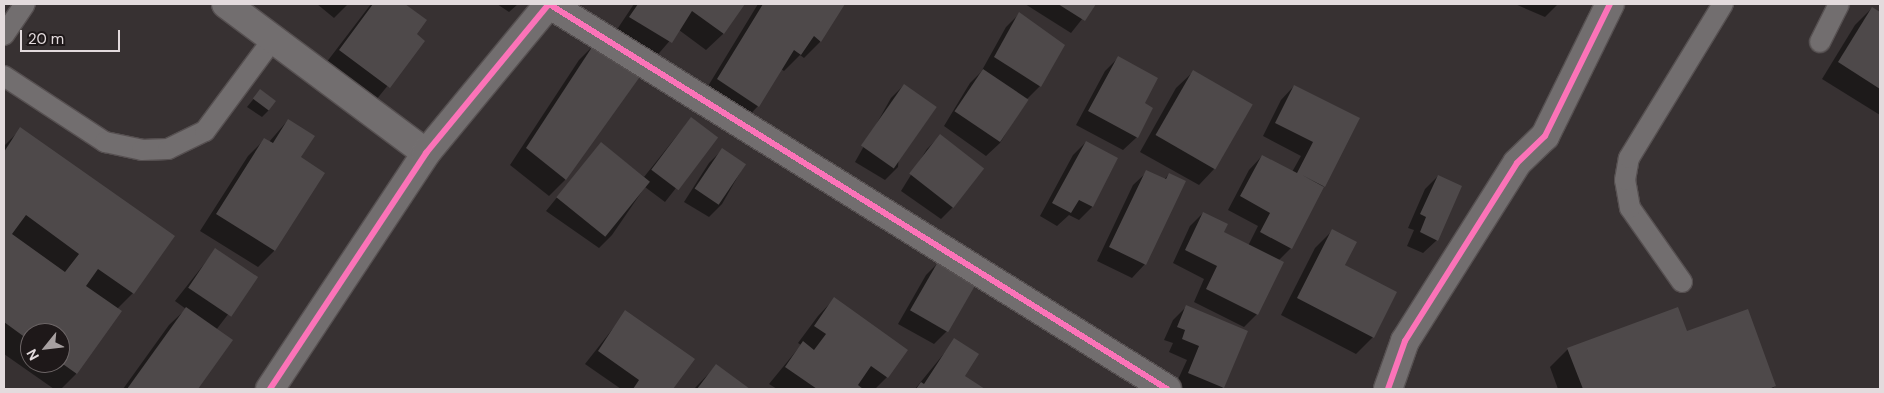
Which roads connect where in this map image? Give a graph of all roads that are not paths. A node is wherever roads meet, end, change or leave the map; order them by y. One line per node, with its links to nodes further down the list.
1 (26, 4): 7 (lane)
2 (226, 4): 8 (street)
3 (549, 4): 11 (street); 14 (street)
4 (1610, 4): 15 (street)
5 (1723, 4): 12 (lane)
6 (1838, 4): 9 (lane)
7 (4, 35)
8 (273, 39): 10 (lane); 11 (street)
9 (1820, 42)
10 (4, 76)
11 (426, 153): 13 (street)
12 (1682, 282)
13 (270, 389)
14 (1167, 389)
15 (1388, 389)

